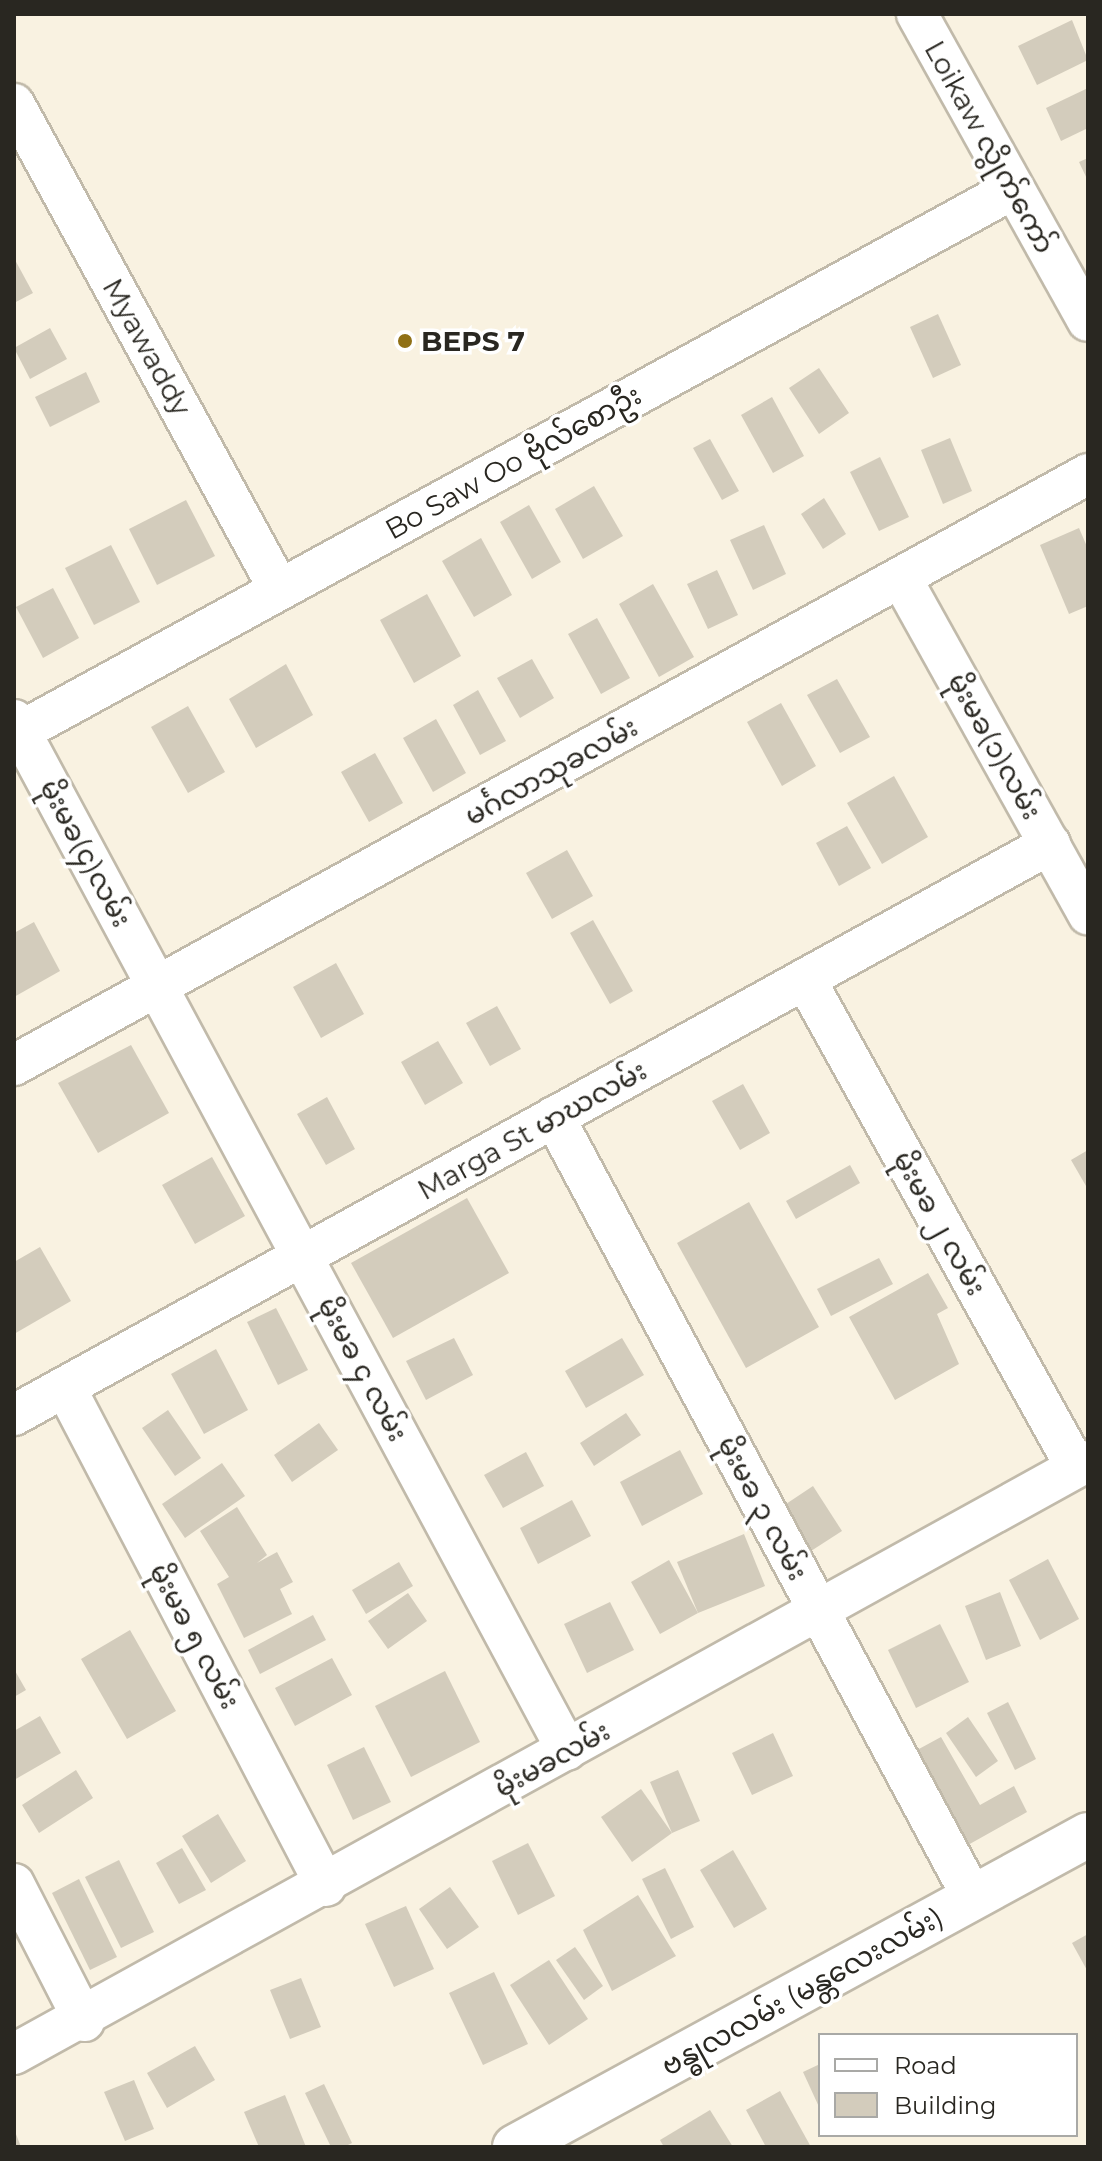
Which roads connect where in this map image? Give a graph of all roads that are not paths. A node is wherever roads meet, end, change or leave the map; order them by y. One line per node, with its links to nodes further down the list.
1 (917, 14): 3 (street, Loikaw လွိုက်ကော်)
2 (14, 104): 7 (street, Myawaddy)
3 (1013, 189): 4 (street, Loikaw လွိုက်ကော်); 7 (street, Bo Saw Oo ဗိုလ်စောဦး)
4 (1088, 321)
5 (1088, 474): 6 (street, မင်္ဂလာသုခလမ်း)
6 (905, 584): 9 (street); 10 (street, မိုးမခ(၁)လမ်း); 12 (street, မင်္ဂလာသုခလမ်း)
7 (279, 589): 8 (street, Bo Saw Oo ဗိုလ်စောဦး)
8 (16, 729): 12 (street, မိုးမခ(၄)လမ်း)
9 (1050, 844): 10 (street); 11 (street, Marga St မာဃလမ်း)
10 (1088, 913)
11 (805, 979): 14 (street, Marga St မာဃလမ်း); 18 (street, မိုးမခ ၂ လမ်း)
12 (158, 987): 13 (street, မင်္ဂလာသုခလမ်း); 15 (street, မိုးမခ ၄ လမ်း)
13 (14, 1065)
14 (554, 1117): 15 (street, Marga St မာဃလမ်း); 19 (street, မိုးမခ ၃ လမ်း)
15 (302, 1256): 16 (street, Marga St မာဃလမ်း); 20 (street, မိုးမခ ၄ လမ်း)
16 (65, 1387): 17 (street, Marga St မာဃလမ်း); 23 (street, မိုးမခ ၅ လမ်း)
17 (14, 1415)
18 (1082, 1464): 19 (street, မိုးမခလမ်း)
19 (818, 1610): 20 (street, မိုးမခလမ်း); 24 (street, မိုးမခ ၃ လမ်း)
20 (567, 1750): 23 (street, မိုးမခလမ်း)
21 (1088, 1835): 24 (street, ဗန္ဓုလလမ်း (မန္တလေးလမ်း))
22 (14, 1884): 25 (street)
23 (326, 1886): 25 (street, မိုးမခလမ်း)
24 (973, 1898): 27 (street, ဗန္ဓုလလမ်း (မန္တလေးလမ်း))
25 (84, 2021): 26 (street, မိုးမခလမ်း)
26 (14, 2054)
27 (515, 2147)

